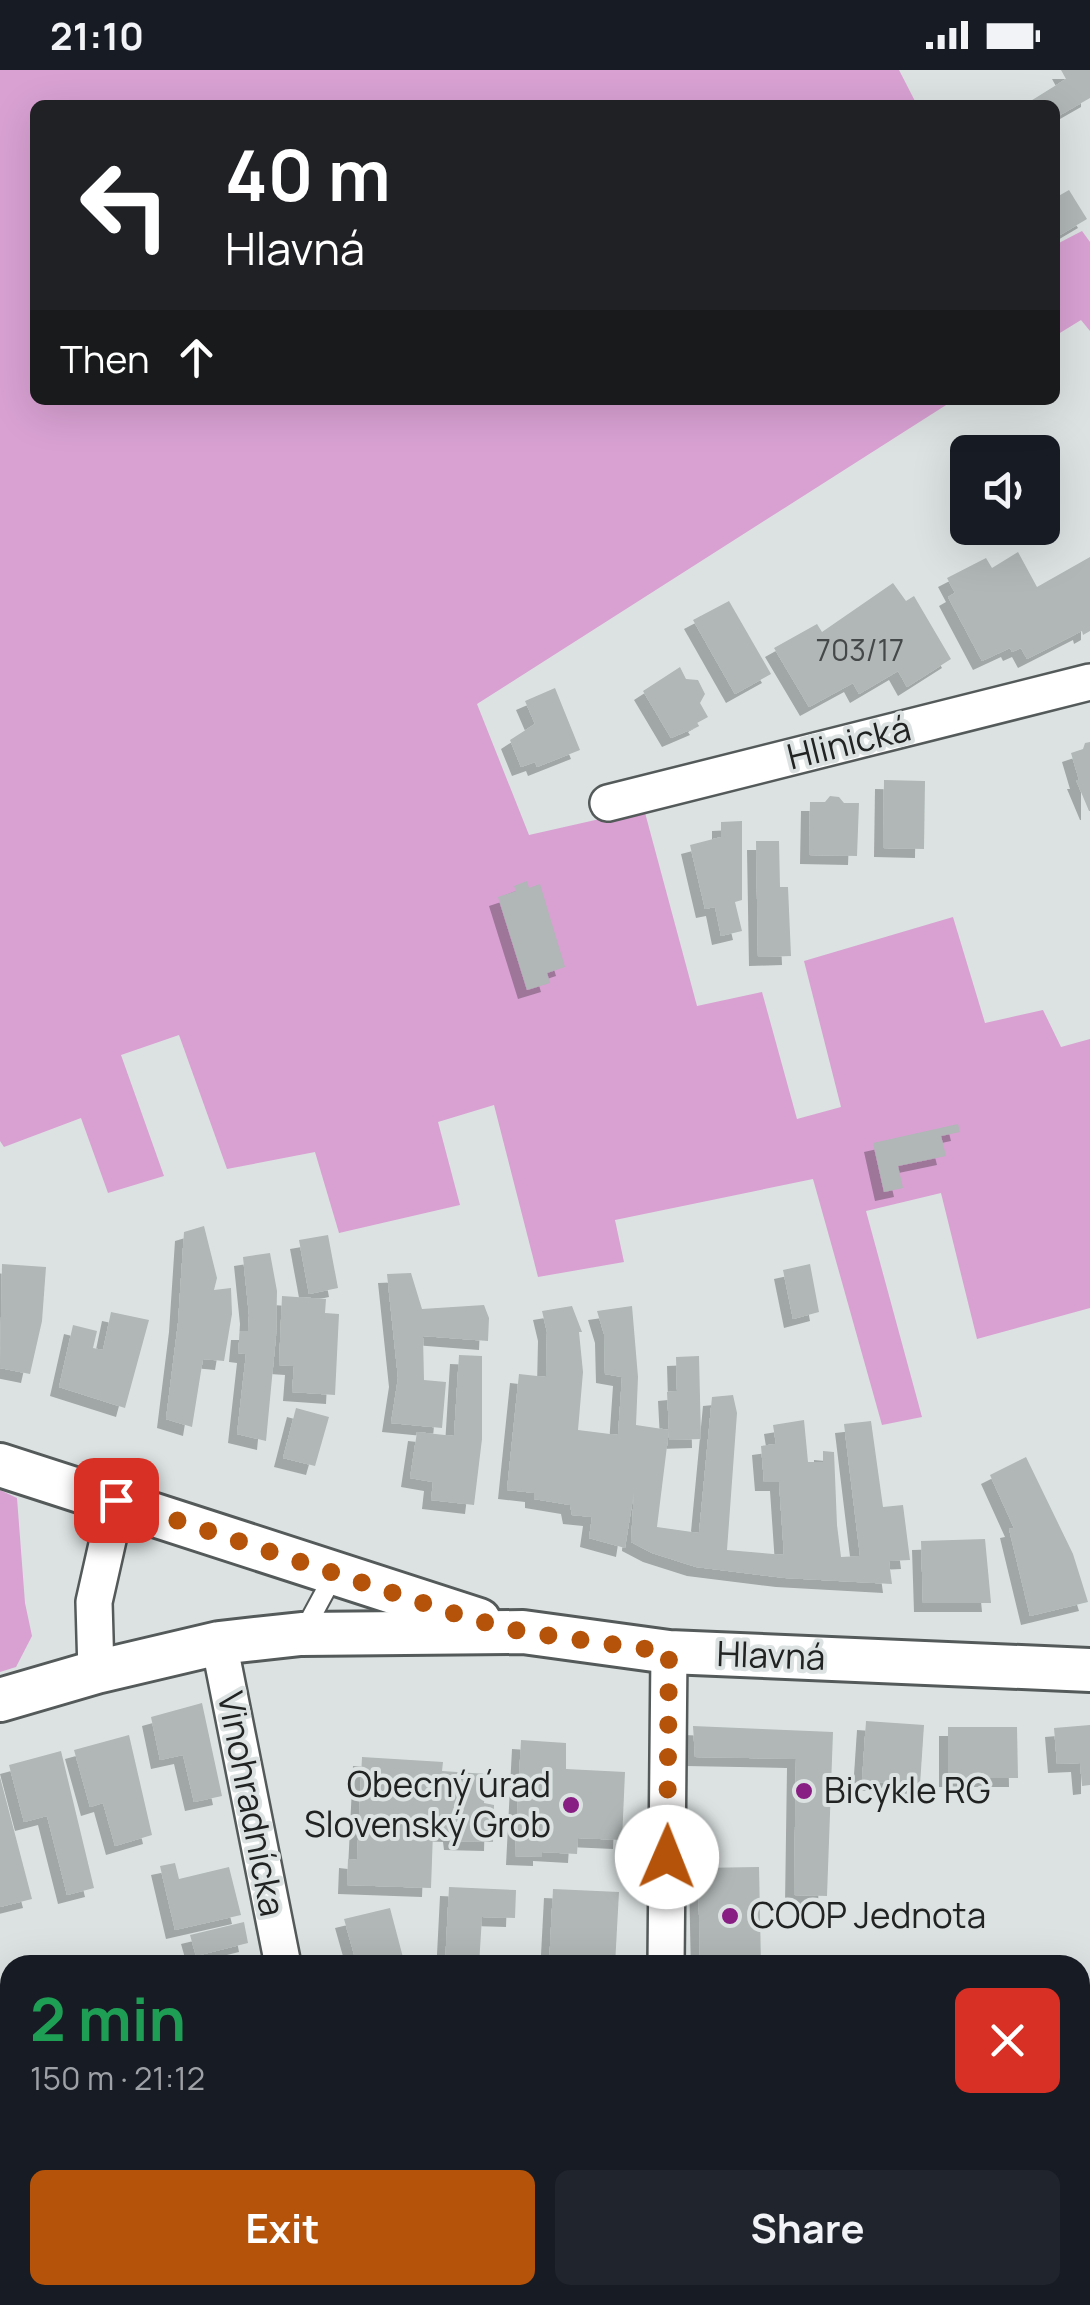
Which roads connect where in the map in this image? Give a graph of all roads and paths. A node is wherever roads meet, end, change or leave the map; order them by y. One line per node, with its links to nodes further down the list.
1 (1090, 682): 2 (street, Hlinická)
2 (608, 803)
3 (0, 1465): 4 (street)
4 (116, 1500): 5 (street); 11 (street)
5 (334, 1574): 6 (street); 7 (lane)
6 (523, 1632): 7 (street, Hlavná); 9 (street, Hlavná)
7 (301, 1634): 8 (street, Hlavná)
8 (219, 1643): 11 (street, Hlavná); 13 (street, Vinohradnícka)
9 (669, 1652): 10 (street, Hlavná); 14 (street)
10 (1090, 1670)
11 (96, 1672): 12 (street, Hlavná)
12 (0, 1700)
13 (281, 1955)
14 (666, 1955)

